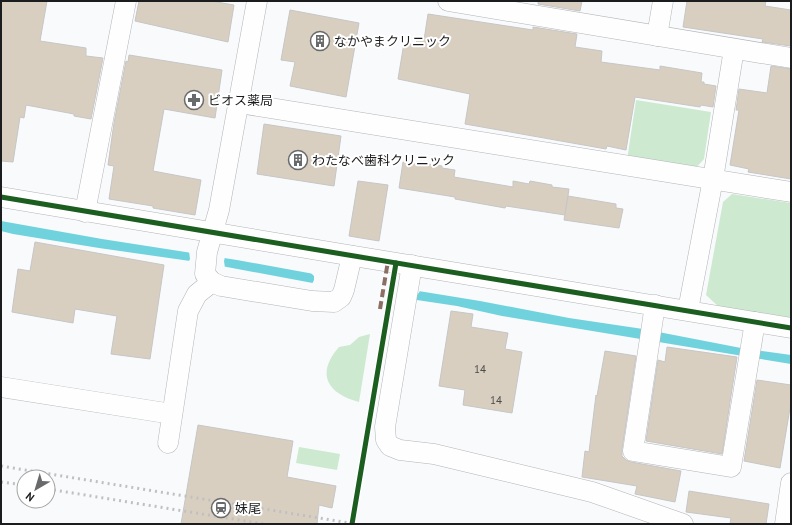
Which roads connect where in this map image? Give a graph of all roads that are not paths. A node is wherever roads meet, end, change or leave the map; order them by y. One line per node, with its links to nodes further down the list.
1 (126, 1): 12 (street)
2 (257, 1): 8 (street)
3 (448, 1): 5 (street)
4 (663, 1): 5 (street)
5 (657, 36): 6 (street)
6 (734, 49): 7 (street); 9 (street)
7 (791, 58)
8 (239, 103): 9 (street); 13 (street)
9 (713, 179): 10 (street); 18 (street)
10 (791, 192)
11 (1, 197): 12 (street)
12 (85, 212): 13 (street)
13 (212, 232): 14 (street); 16 (street)
14 (352, 256): 15 (street); 16 (street)
15 (412, 265): 17 (street); 25 (street)
16 (212, 282): 22 (street)
17 (655, 305): 18 (street); 19 (street)
18 (688, 310): 19 (street)
19 (755, 322): 20 (street)
20 (791, 328)
21 (1, 387): 22 (street)
22 (172, 414): 23 (street)
23 (168, 444)
24 (791, 483): 26 (street)
25 (683, 524)
26 (785, 524)

